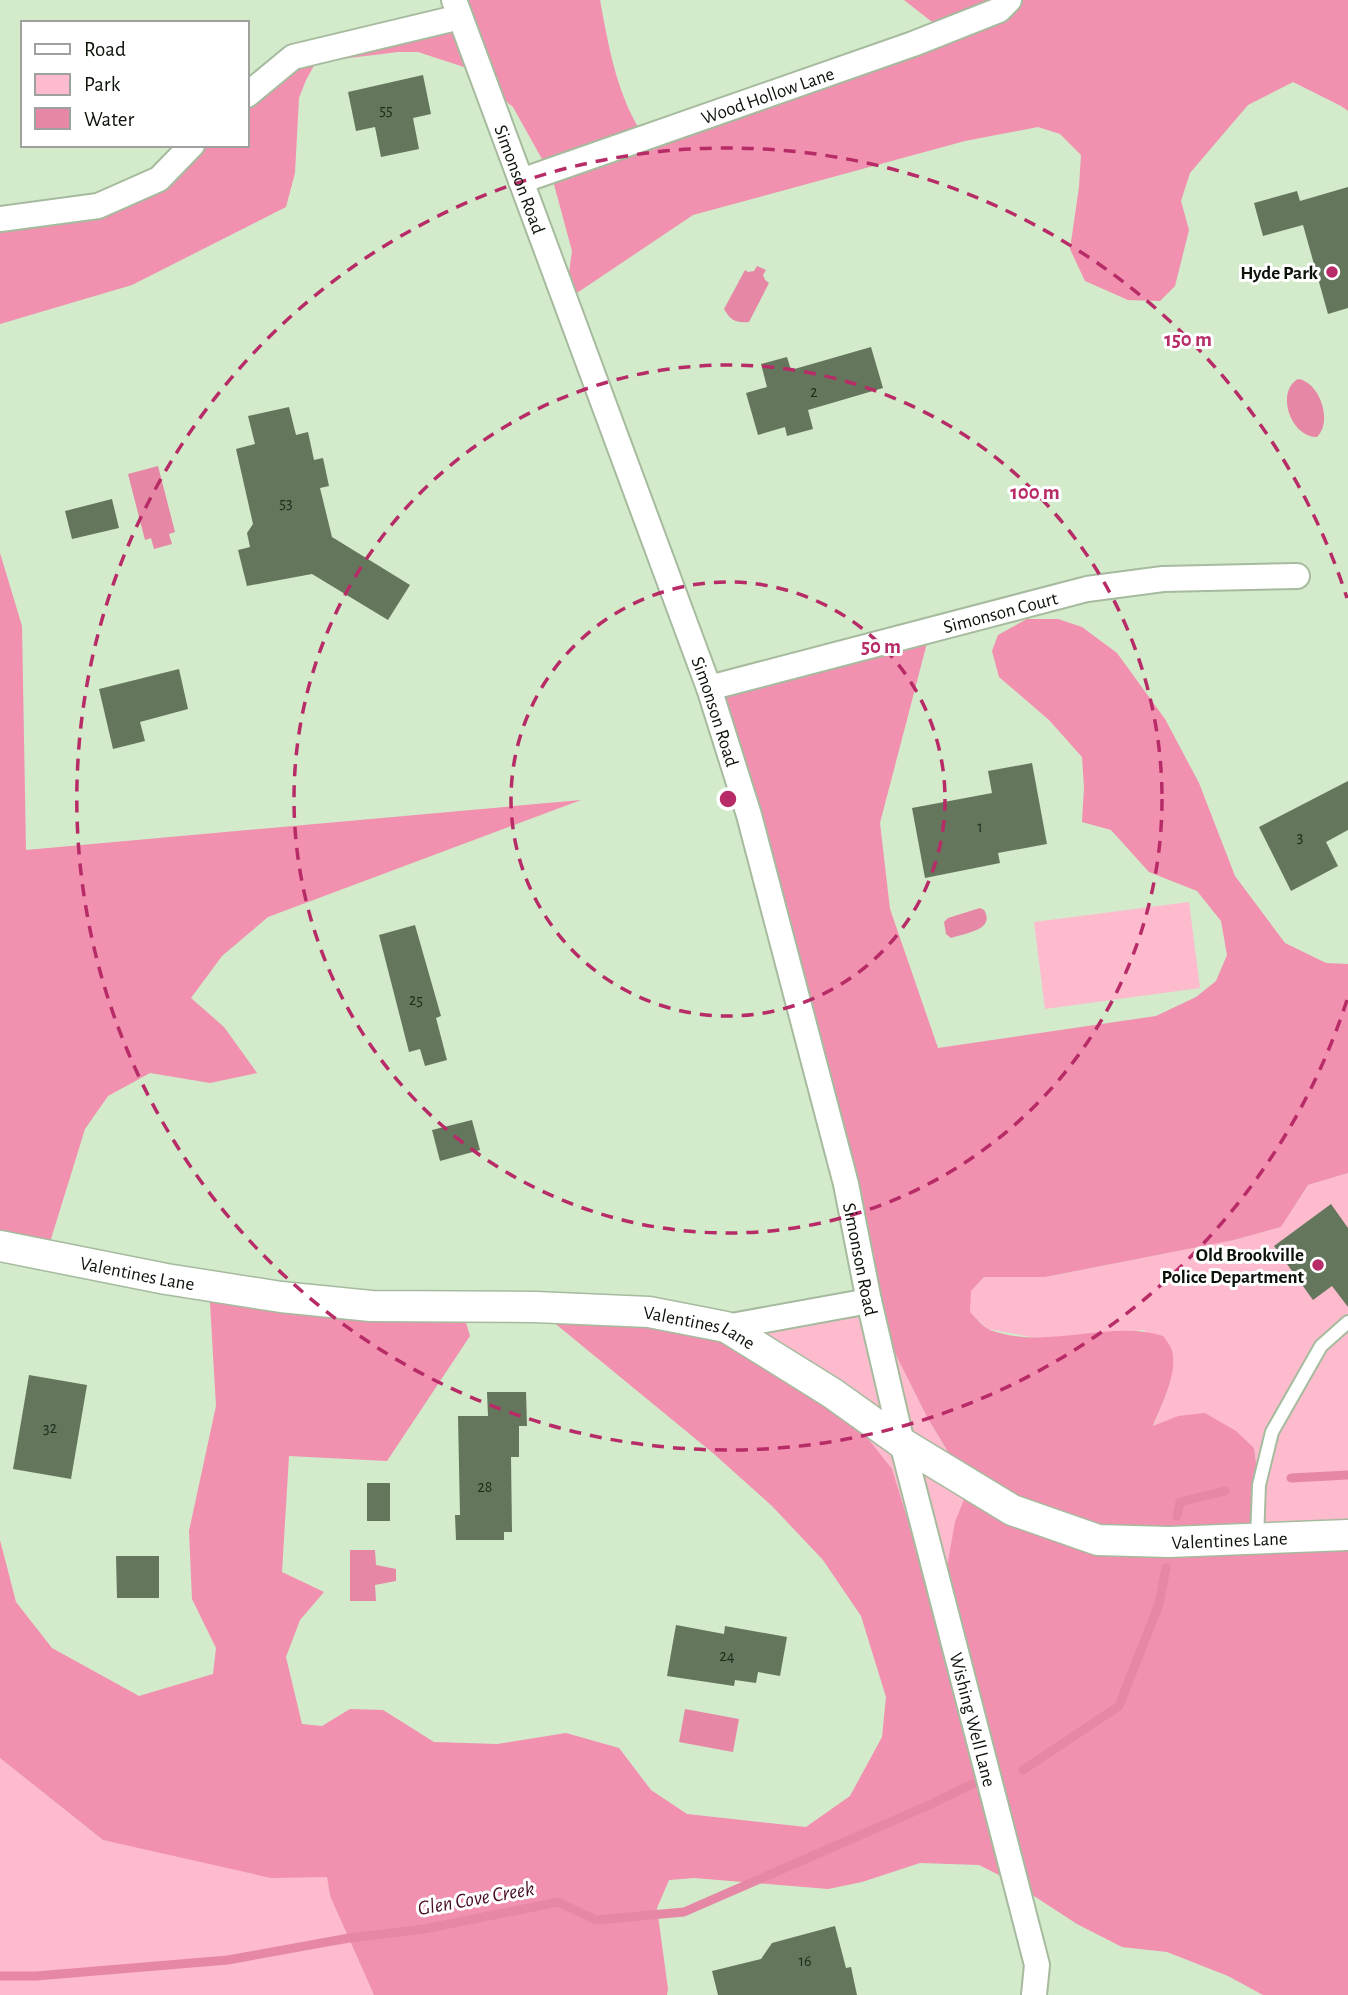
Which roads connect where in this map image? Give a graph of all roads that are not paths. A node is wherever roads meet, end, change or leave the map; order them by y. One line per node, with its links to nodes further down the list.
1 (1009, 0): 5 (street, Wood Hollow Lane)
2 (457, 9): 3 (street); 5 (street, Simonson Road)
3 (248, 94)
4 (190, 147): 6 (street)
5 (521, 181): 8 (street, Simonson Road)
6 (0, 219)
7 (1297, 576): 8 (street, Simonson Court)
8 (709, 688): 10 (street, Simonson Road)
9 (0, 1247): 12 (street, Valentines Lane)
10 (869, 1301): 12 (street); 13 (street, Simonson Road)
11 (1348, 1322): 15 (lane)
12 (726, 1327): 13 (street, Valentines Lane)
13 (902, 1444): 15 (street, Valentines Lane); 16 (street, Wishing Well Lane)
14 (1348, 1535): 15 (street, Valentines Lane)
15 (1257, 1539)
16 (1034, 1995)

